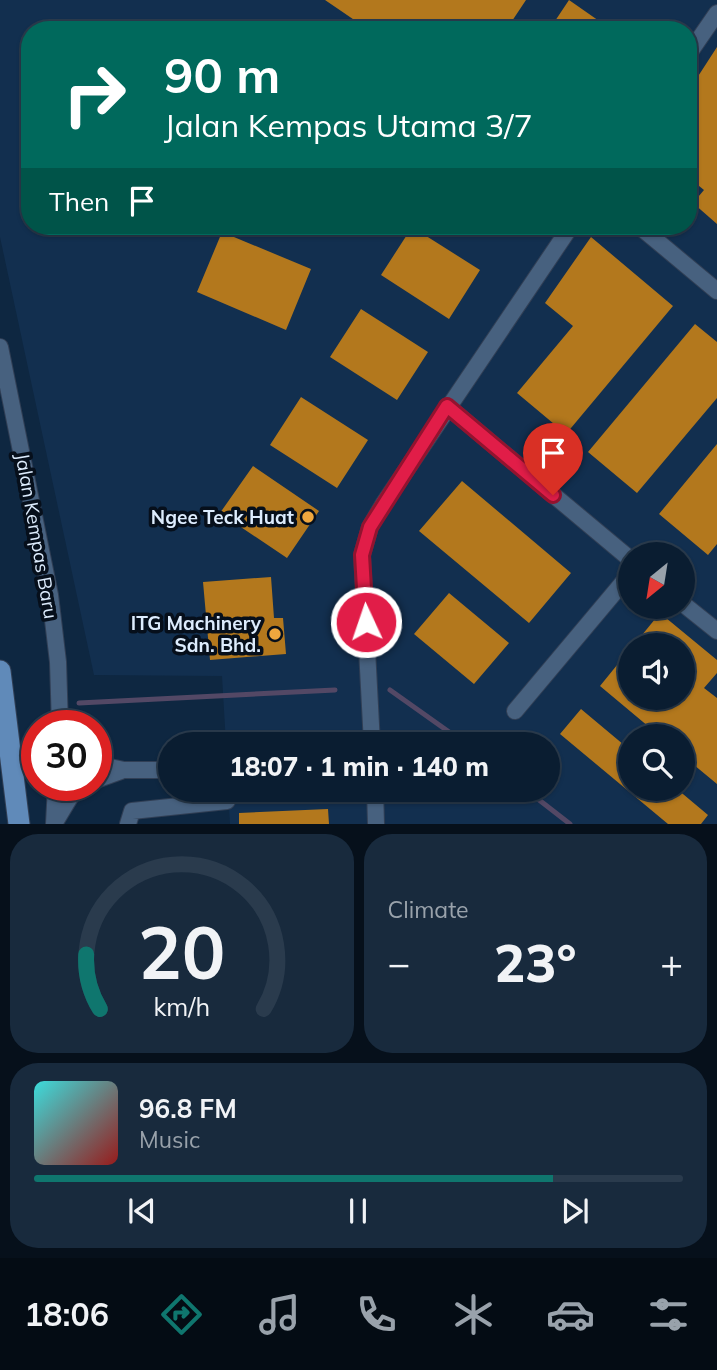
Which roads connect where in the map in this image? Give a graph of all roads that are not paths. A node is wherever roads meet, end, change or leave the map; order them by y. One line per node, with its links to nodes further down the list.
1 (717, 13): 2 (street)
2 (697, 42)
3 (565, 235): 7 (street)
4 (650, 235): 5 (street)
5 (717, 291)
6 (0, 347): 13 (street, Jalan Kempas Baru)
7 (447, 406): 8 (street); 15 (street)
8 (618, 549)
9 (618, 588): 14 (street)
10 (695, 613): 11 (street)
11 (717, 631)
12 (0, 671): 25 (main road)
13 (60, 710)
14 (515, 710)
15 (371, 732)
16 (0, 744): 25 (main road)
17 (112, 767): 18 (street)
18 (124, 770): 19 (street); 20 (street)
19 (158, 770)
20 (112, 774)
21 (55, 801): 26 (street)
22 (68, 801): 26 (street)
23 (185, 802): 27 (street)
24 (375, 802): 28 (street)
25 (18, 819)
26 (54, 824)
27 (128, 824)
28 (376, 824)

